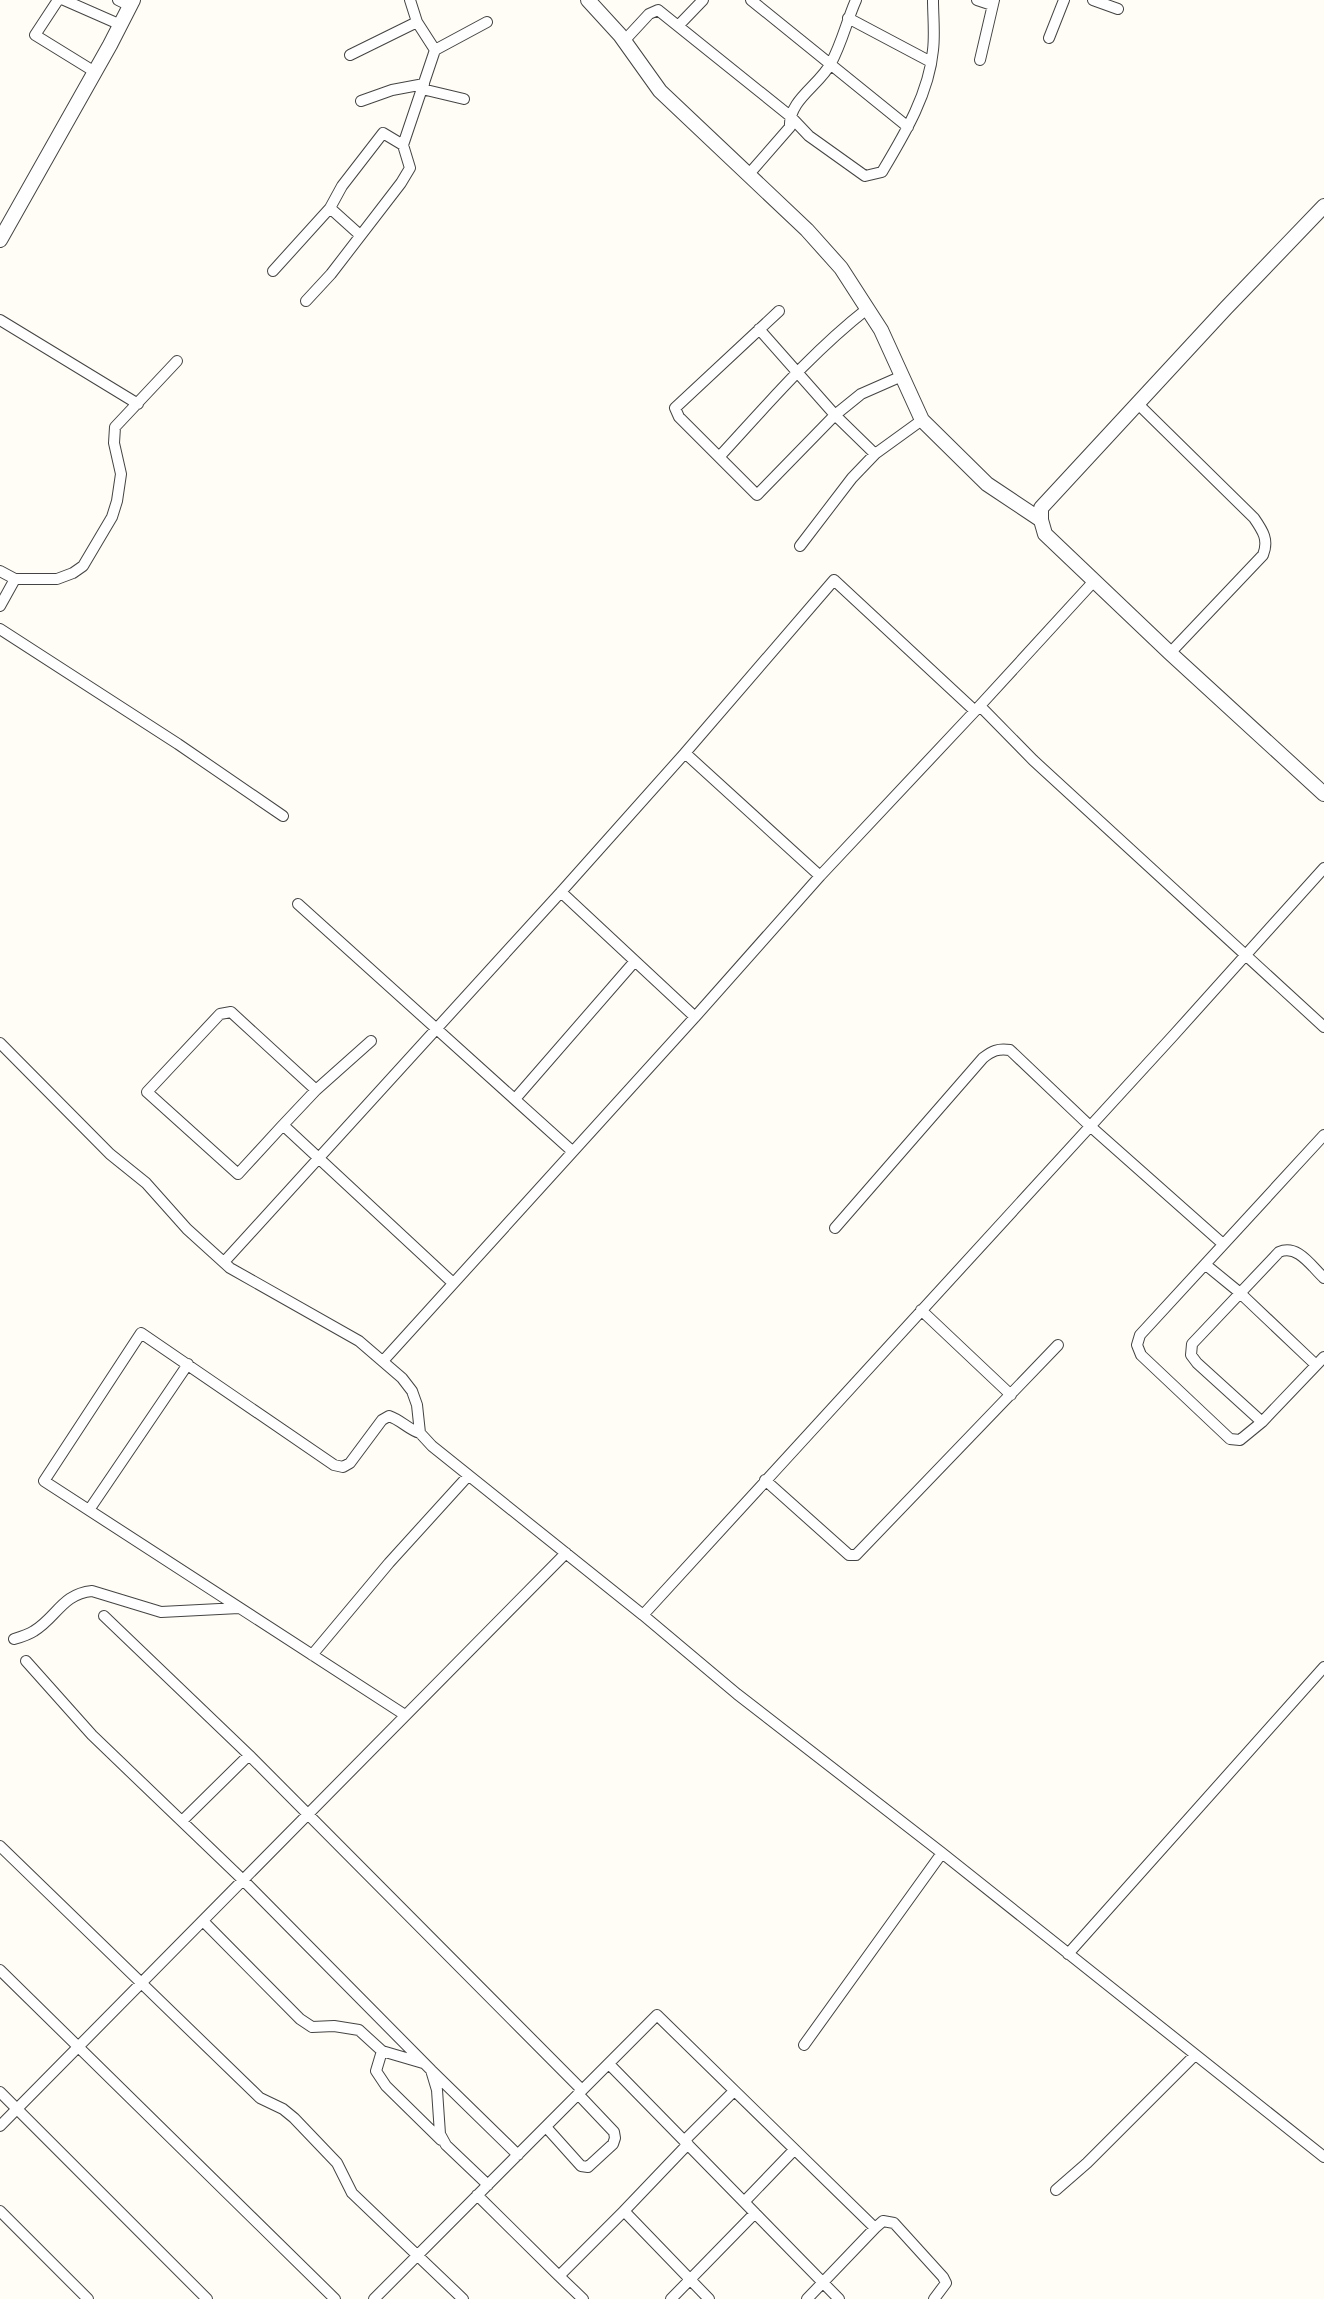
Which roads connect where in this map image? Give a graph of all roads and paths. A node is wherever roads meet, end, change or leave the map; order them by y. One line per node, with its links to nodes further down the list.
1 (58, 0): 27 (street)
2 (64, 0): 18 (street)
3 (410, 0): 16 (street)
4 (588, 0): 21 (street)
5 (703, 0): 19 (street)
6 (751, 0): 26 (street)
7 (856, 0): 15 (street)
8 (933, 0): 25 (street)
9 (977, 0): 13 (street)
10 (1064, 0): 20 (street)
11 (1093, 0): 14 (street)
12 (127, 2): 18 (street)
13 (993, 3): 24 (street)
14 (1118, 9)
15 (848, 18): 25 (street); 26 (street)
16 (417, 22): 22 (street); 23 (street)
17 (487, 22): 22 (street)
18 (121, 25): 27 (street)
19 (678, 26): 21 (street); 31 (street)
20 (1049, 38)
21 (624, 41): 34 (street)
22 (435, 50): 28 (street)
23 (350, 55)
24 (980, 60)
25 (930, 62): 32 (street)
26 (831, 64): 31 (street); 32 (street)
27 (95, 72): 38 (street)
28 (423, 86): 29 (street); 30 (street); 33 (street)
29 (464, 99)
30 (361, 101)
31 (790, 116): 32 (street); 34 (street)
32 (908, 127)
33 (403, 145): 36 (street); 37 (street)
34 (750, 174): 41 (street)
35 (1324, 206): 48 (street)
36 (330, 208): 37 (street); 39 (street)
37 (360, 235): 40 (street)
38 (0, 240)
39 (273, 271)
40 (306, 301)
41 (867, 309): 46 (street); 47 (street)
42 (779, 311): 44 (street)
43 (0, 320): 49 (street)
44 (758, 329): 46 (street); 53 (street)
45 (177, 361): 49 (street)
46 (797, 373): 50 (street); 53 (street)
47 (902, 376): 50 (street); 51 (street)
48 (1137, 403): 54 (street); 61 (street)
49 (138, 404): 57 (street)
50 (835, 415): 52 (street); 53 (street)
51 (922, 420): 52 (street); 54 (street)
52 (875, 454): 55 (street)
53 (720, 456)
54 (1041, 520): 58 (street)
55 (800, 546)
56 (0, 570): 57 (street)
57 (15, 579): 59 (street)
58 (1095, 580): 61 (street); 62 (street)
59 (0, 606)
60 (0, 629): 65 (street)
61 (1170, 653): 64 (street)
62 (977, 708): 63 (street); 67 (street); 70 (street)
63 (685, 752): 67 (street); 68 (street)
64 (1324, 794)
65 (282, 816)
66 (1324, 868): 70 (street)
67 (820, 876): 72 (street)
68 (562, 892): 71 (street); 74 (street)
69 (298, 904): 74 (street)
70 (1247, 955): 73 (street); 80 (street)
71 (635, 961): 72 (street); 78 (street)
72 (695, 1017): 82 (street)
73 (1324, 1027)
74 (438, 1029): 78 (street); 83 (street)
75 (371, 1041): 77 (street)
76 (0, 1043): 86 (street)
77 (316, 1090): 79 (street); 79 (street)
78 (515, 1100): 82 (street)
79 (283, 1125): 83 (street)
80 (1090, 1126): 84 (street); 85 (street); 91 (street)
81 (1324, 1135): 85 (street)
82 (572, 1151): 89 (street)
83 (319, 1159): 86 (street); 89 (street)
84 (835, 1228)
85 (1223, 1244): 87 (street)
86 (225, 1262): 93 (street)
87 (1206, 1265): 90 (street); 97 (street)
88 (1324, 1278): 90 (street)
89 (453, 1283): 93 (street)
90 (1238, 1292): 94 (street); 97 (street)
91 (921, 1310): 96 (street); 100 (street)
92 (1058, 1346): 96 (street)
93 (383, 1361): 98 (street)
94 (1320, 1361): 97 (street)
95 (188, 1364): 98 (street); 101 (street); 101 (street)
96 (1011, 1395): 100 (street)
97 (1262, 1422)
98 (420, 1433): 99 (street)
99 (468, 1476): 102 (street); 107 (street)
100 (765, 1479): 104 (street)
101 (89, 1510): 103 (street)
102 (566, 1553): 104 (street); 110 (street)
103 (240, 1608): 106 (street); 107 (street)
104 (643, 1615): 115 (street)
105 (104, 1616): 111 (street)
106 (7, 1641)
107 (312, 1655): 110 (street)
108 (26, 1661): 113 (street)
109 (1324, 1667): 118 (street)
110 (405, 1716): 112 (street)
111 (249, 1755): 112 (street); 113 (street)
112 (308, 1814): 116 (street); 129 (street)
113 (182, 1821): 116 (street)
114 (0, 1846): 120 (street)
115 (942, 1853): 118 (street); 121 (street)
116 (243, 1880): 117 (street); 126 (street)
117 (203, 1921): 120 (street); 123 (street)
118 (1068, 1954): 124 (street)
119 (0, 1970): 122 (street)
120 (140, 1984): 122 (street); 146 (street)
121 (804, 2045)
122 (79, 2046): 130 (street); 152 (street)
123 (382, 2051): 126 (street); 134 (street)
124 (1195, 2055): 137 (street); 139 (street)
125 (608, 2064): 127 (street); 129 (street); 133 (street)
126 (428, 2066): 134 (street); 136 (street)
127 (734, 2091): 133 (street); 135 (street)
128 (0, 2092): 130 (street)
129 (580, 2092): 132 (street); 132 (street)
130 (18, 2109): 131 (street); 151 (street)
131 (0, 2126)
132 (546, 2127): 136 (street)
133 (686, 2143): 141 (street); 143 (street)
134 (446, 2145): 138 (street)
135 (794, 2150): 141 (street); 145 (street)
136 (518, 2155): 138 (street)
137 (1324, 2157)
138 (488, 2185): 140 (street)
139 (1056, 2190)
140 (477, 2195): 146 (street); 147 (street)
141 (744, 2202): 144 (street)
142 (0, 2211): 150 (street)
143 (624, 2211): 147 (street); 148 (street)
144 (755, 2213): 148 (street); 149 (street)
145 (875, 2228): 149 (street); 160 (street)
146 (417, 2256): 153 (street); 154 (street)
147 (559, 2276): 155 (street)
148 (689, 2279): 156 (street); 157 (street)
149 (823, 2283): 158 (street); 159 (street)
150 (88, 2299)
151 (207, 2299)
152 (335, 2299)
153 (374, 2299)
154 (463, 2299)
155 (583, 2299)
156 (670, 2299)
157 (709, 2299)
158 (807, 2299)
159 (839, 2299)
160 (934, 2299)

